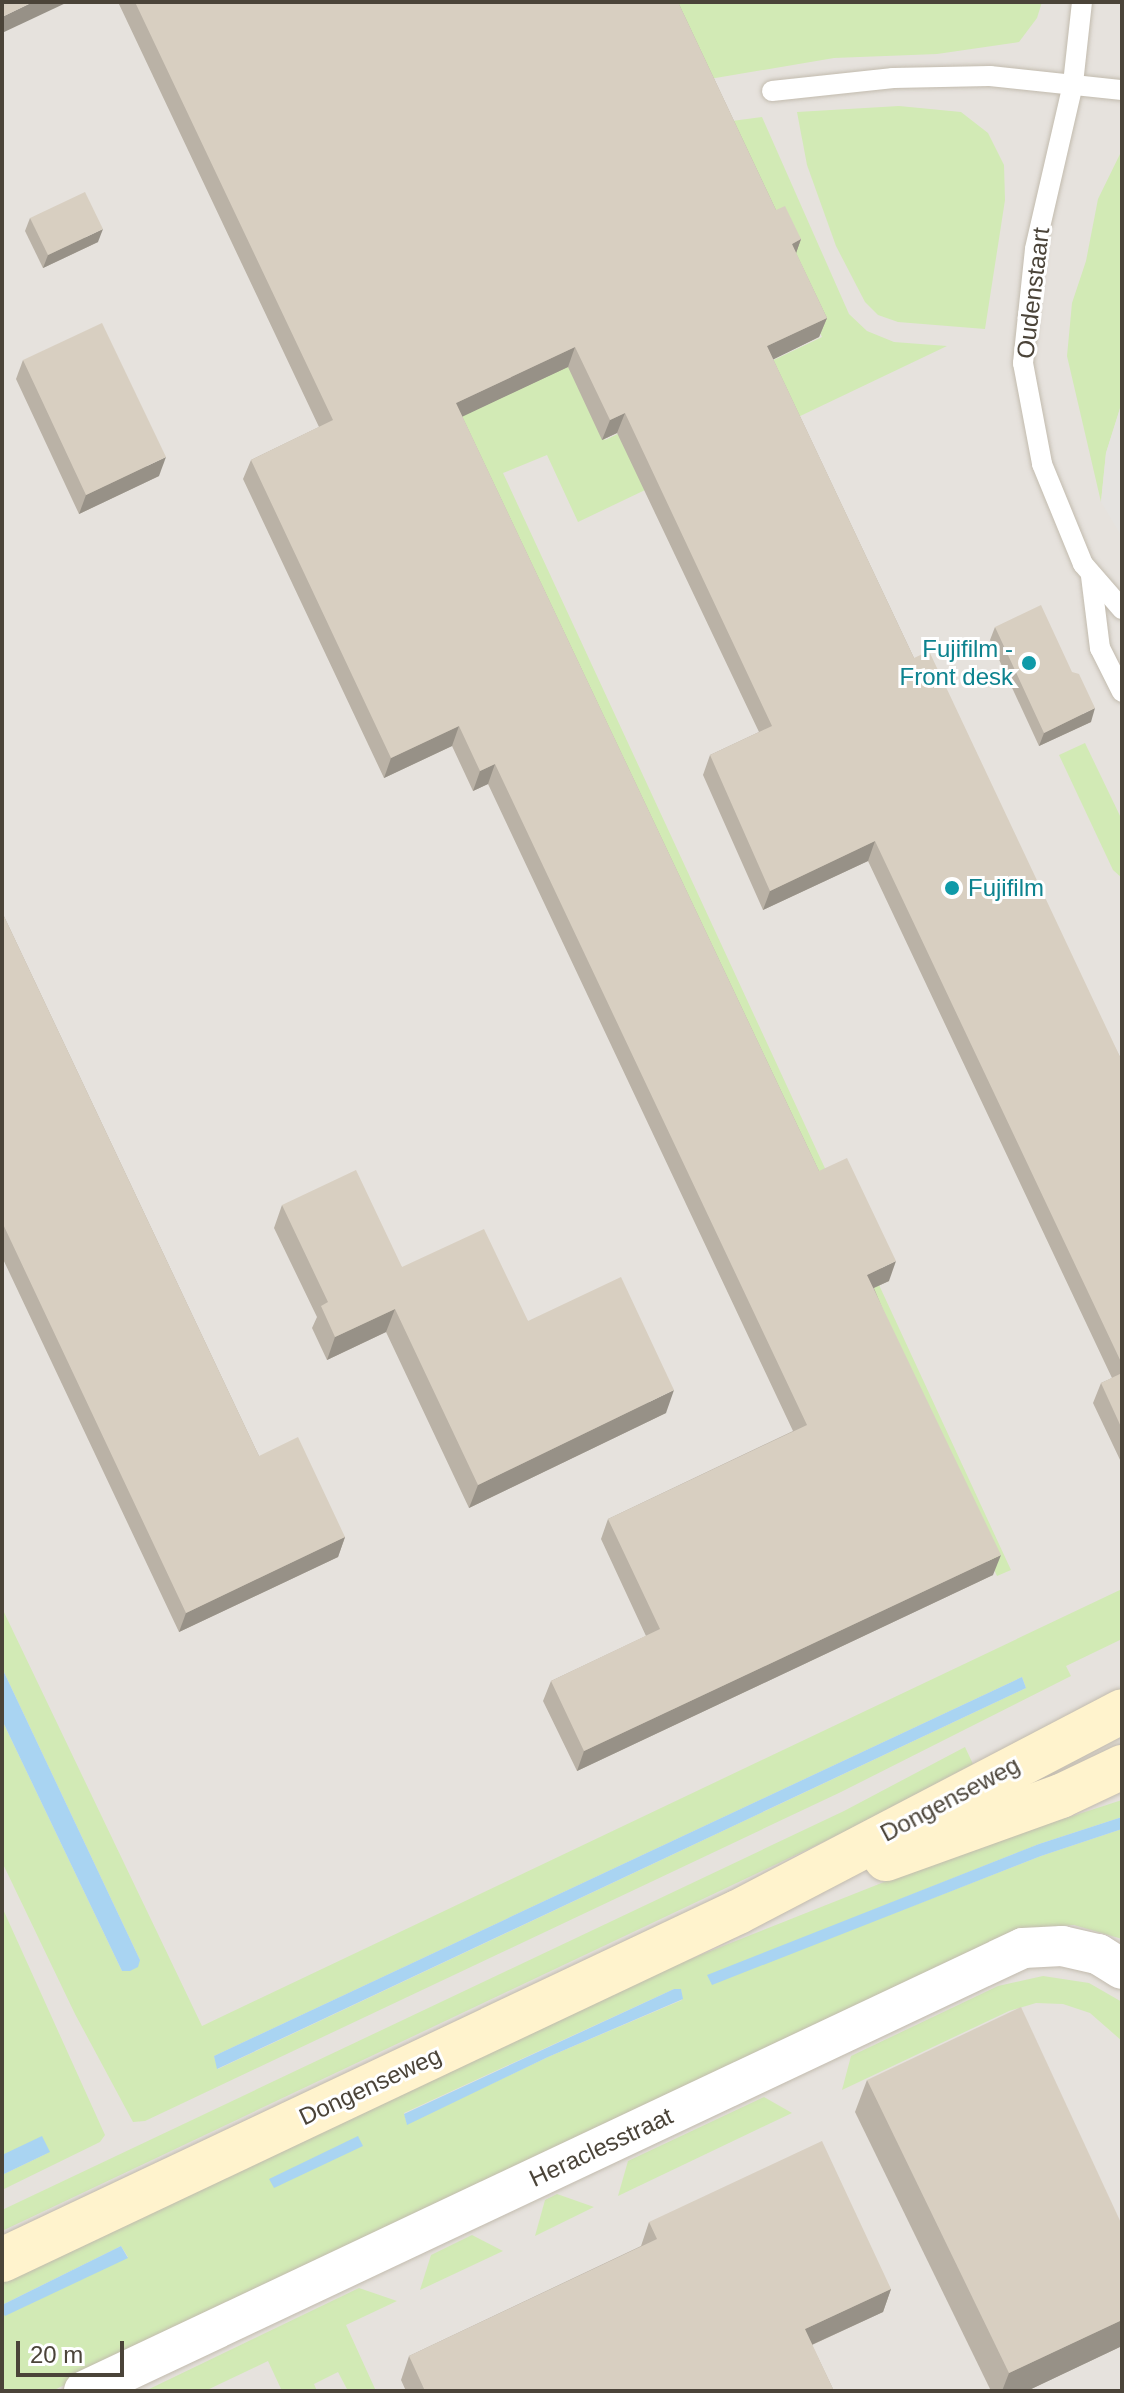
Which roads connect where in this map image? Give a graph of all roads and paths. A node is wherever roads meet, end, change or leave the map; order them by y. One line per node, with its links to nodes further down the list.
1 (1082, 2): 2 (lane, Oudenstaart)
2 (1073, 84): 3 (lane); 4 (lane); 5 (lane, Oudenstaart)
3 (1122, 90)
4 (772, 91)
5 (1091, 576): 6 (lane, Oudenstaart); 7 (lane, Oudenstaart)
6 (1122, 609)
7 (1122, 692)
8 (1122, 1711): 10 (street, Dongenseweg)
9 (1122, 1767): 10 (street, Dongenseweg)
10 (738, 1912): 12 (street, Dongenseweg)
11 (1122, 1969): 13 (street, Heraclesstraat)
12 (2, 2260)
13 (84, 2391)

